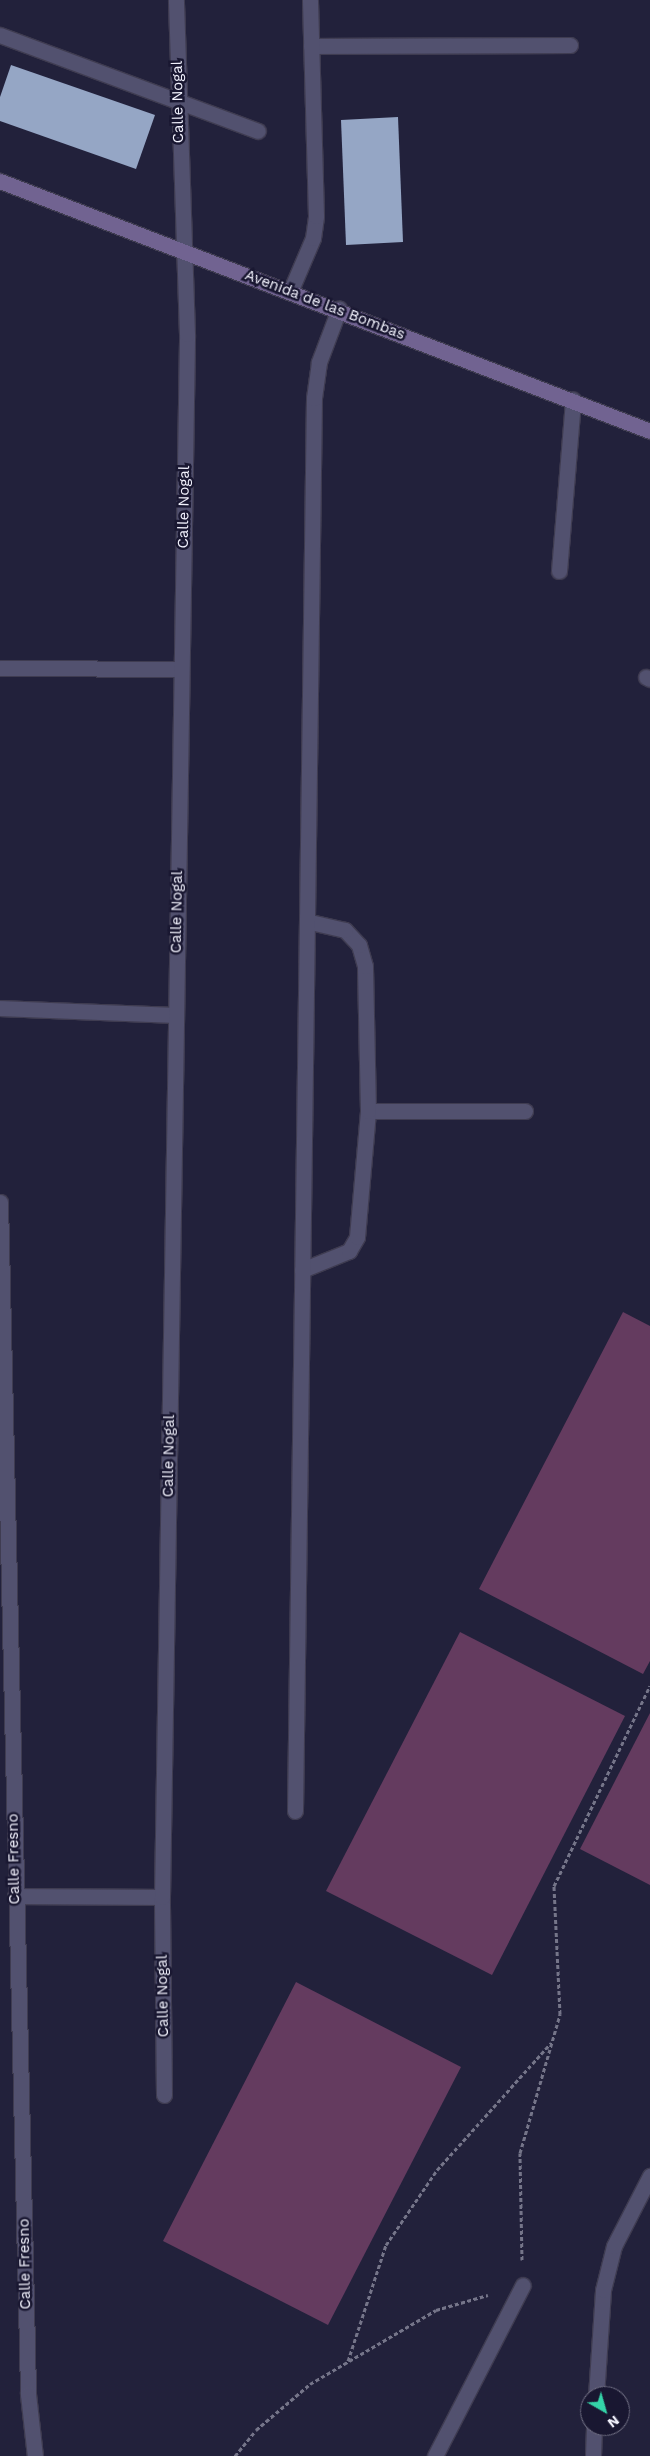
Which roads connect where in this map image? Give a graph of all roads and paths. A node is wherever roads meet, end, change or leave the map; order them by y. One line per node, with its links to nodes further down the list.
1 (176, 0): 6 (street, Calle Nogal)
2 (310, 0): 5 (street)
3 (0, 35): 6 (street)
4 (570, 45): 5 (street)
5 (311, 46): 10 (street)
6 (178, 100): 7 (street); 9 (street, Calle Nogal)
7 (258, 131)
8 (0, 181): 9 (main road, Avenida de las Bombas)
9 (182, 251): 10 (main road, Avenida de las Bombas); 16 (street, Calle Nogal)
10 (290, 292): 11 (main road, Avenida de las Bombas)
11 (339, 309): 12 (main road, Avenida de las Bombas); 17 (street)
12 (573, 400): 13 (main road, Avenida de las Bombas); 14 (street)
13 (650, 431)
14 (559, 571)
15 (0, 668): 16 (street)
16 (180, 669): 19 (street, Calle Nogal)
17 (307, 921): 20 (street); 23 (street)
18 (0, 1008): 19 (street)
19 (175, 1014): 27 (street, Calle Nogal)
20 (368, 1111): 21 (street); 23 (street)
21 (525, 1111)
22 (0, 1202): 26 (street, Calle Fresno)
23 (302, 1270): 25 (street)
24 (650, 1686): 28 (path)
25 (295, 1811)
26 (15, 1896): 27 (street); 35 (street, Calle Fresno)
27 (162, 1897): 29 (street, Calle Nogal)
28 (552, 2042): 31 (path); 32 (path)
29 (164, 2095)
30 (650, 2176): 33 (street)
31 (523, 2285): 32 (path); 37 (street)
32 (348, 2362): 36 (path)
33 (597, 2386)
34 (593, 2436): 38 (street)
35 (35, 2456)
36 (235, 2456)
37 (435, 2456)
38 (592, 2456)

